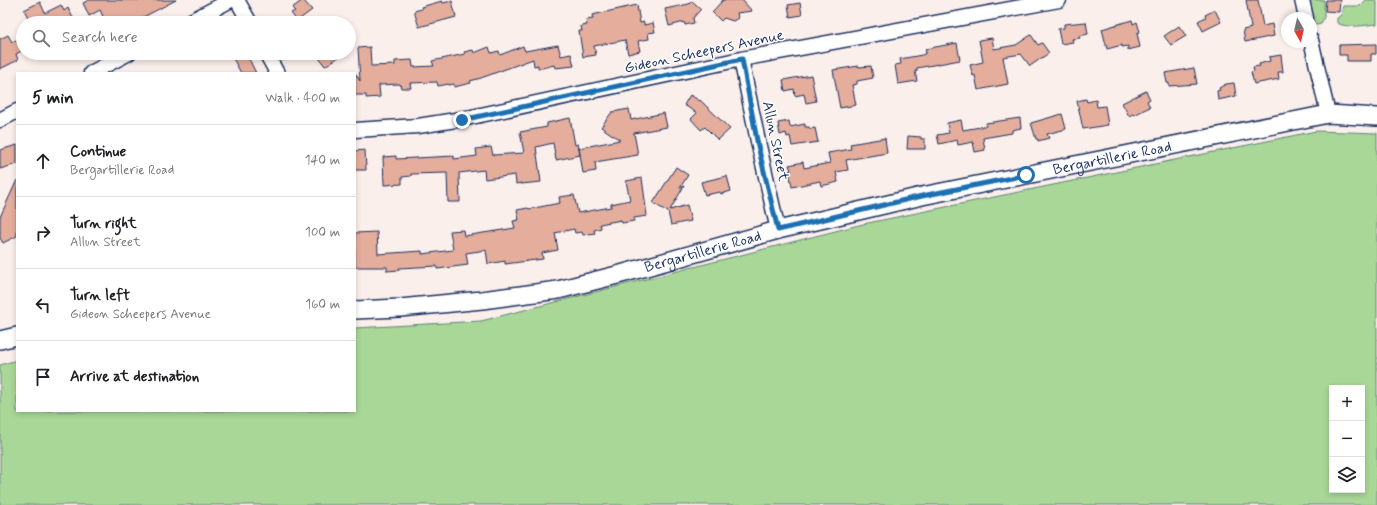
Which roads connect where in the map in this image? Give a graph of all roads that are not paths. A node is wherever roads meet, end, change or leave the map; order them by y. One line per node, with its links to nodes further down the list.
1 (232, 0): 6 (street)
2 (237, 0): 7 (street)
3 (1059, 0): 9 (street, Gideon Scheepers Avenue)
4 (1302, 0): 5 (street)
5 (1305, 12)
6 (201, 16)
7 (246, 16)
8 (1313, 48): 15 (street)
9 (742, 59): 18 (street, Gideon Scheepers Avenue); 19 (street, Allun Street)
10 (115, 60): 12 (street)
11 (270, 60): 13 (street)
12 (92, 72)
13 (276, 72)
14 (16, 112): 17 (street)
15 (1328, 114): 16 (street, Bergartillerie Road); 19 (street, Bergartillerie Road)
16 (1377, 117)
17 (0, 120)
18 (356, 130)
19 (778, 230): 20 (street, Bergartillerie Road)
20 (356, 310)
21 (16, 336): 22 (street)
22 (0, 340)

